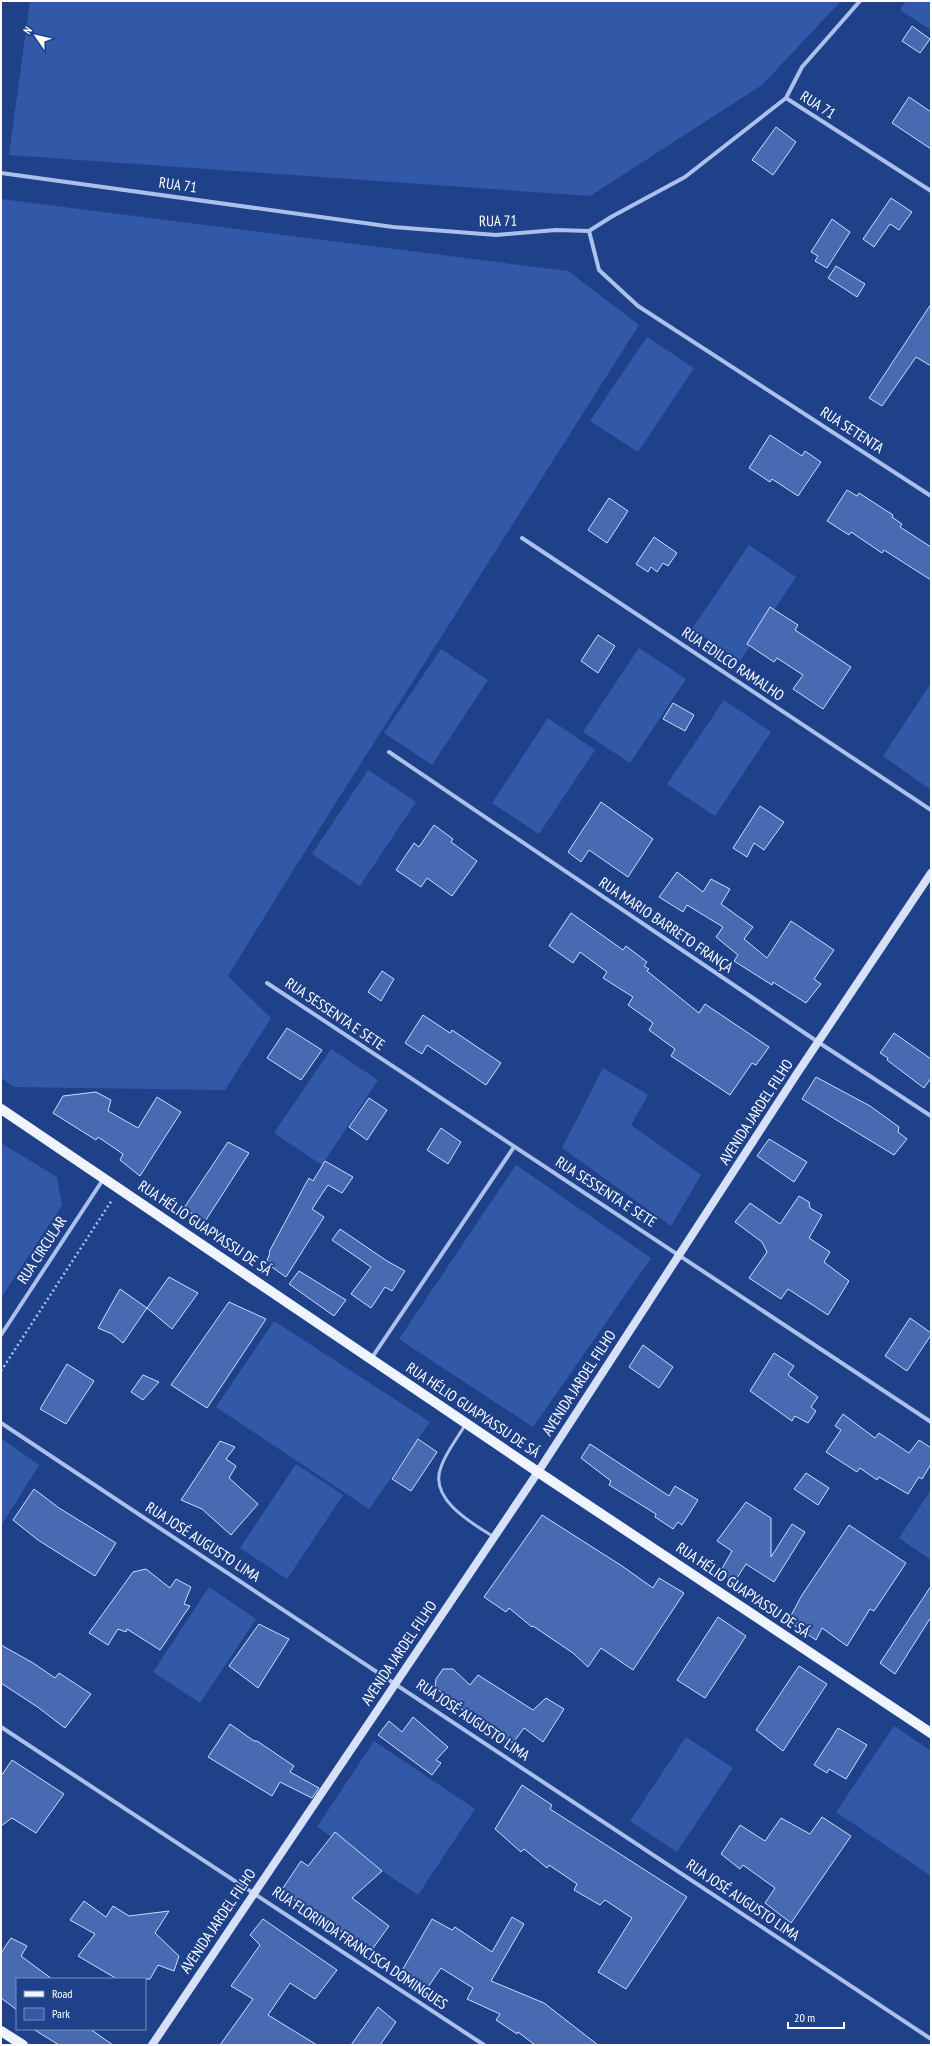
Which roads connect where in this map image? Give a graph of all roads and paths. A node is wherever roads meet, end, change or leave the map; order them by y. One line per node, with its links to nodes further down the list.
1 (860, 1): 2 (street)
2 (786, 98): 4 (street, RUA 71); 5 (street, RUA 71)
3 (1, 173): 5 (street, RUA 71)
4 (931, 191)
5 (589, 231): 6 (street, RUA SETENTA)
6 (931, 496)
7 (522, 538): 9 (street, RUA EDILCO RAMALHO)
8 (389, 752): 12 (street, RUA MARIO BARRETO FRANÇA)
9 (931, 810)
10 (931, 873): 12 (main road, AVENIDA JARDEL FILHO)
11 (267, 983): 15 (street, RUA SESSENTA E SETE)
12 (818, 1042): 14 (street, RUA MARIO BARRETO FRANÇA); 18 (main road, AVENIDA JARDEL FILHO)
13 (1, 1109): 16 (main road, RUA HÉLIO GUAPYASSU DE SÁ)
14 (931, 1116)
15 (514, 1147): 18 (street, RUA SESSENTA E SETE); 20 (street)
16 (104, 1178): 17 (main road, RUA HÉLIO GUAPYASSU DE SÁ); 19 (street, RUA CIRCULAR)
17 (120, 1188): 20 (main road, RUA HÉLIO GUAPYASSU DE SÁ); 21 (path)
18 (679, 1254): 22 (street, RUA SESSENTA E SETE); 25 (main road, AVENIDA JARDEL FILHO)
19 (1, 1335)
20 (371, 1359): 24 (main road, RUA HÉLIO GUAPYASSU DE SÁ)
21 (1, 1371)
22 (931, 1422)
23 (1, 1423): 27 (street, RUA JOSÉ AUGUSTO LIMA)
24 (466, 1423): 25 (main road, RUA HÉLIO GUAPYASSU DE SÁ); 26 (lane)
25 (538, 1472): 26 (main road, AVENIDA JARDEL FILHO); 29 (main road, RUA HÉLIO GUAPYASSU DE SÁ)
26 (494, 1537): 27 (main road, AVENIDA JARDEL FILHO)
27 (395, 1683): 30 (main road, AVENIDA JARDEL FILHO); 32 (street, RUA JOSÉ AUGUSTO LIMA)
28 (1, 1727): 30 (street, RUA FLORINDA FRANCISCA DOMINGUES)
29 (931, 1733)
30 (254, 1893): 34 (main road, AVENIDA JARDEL FILHO); 35 (street, RUA FLORINDA FRANCISCA DOMINGUES)
31 (1, 2031): 33 (main road)
32 (931, 2039)
33 (23, 2045)
34 (152, 2045)
35 (484, 2045)

